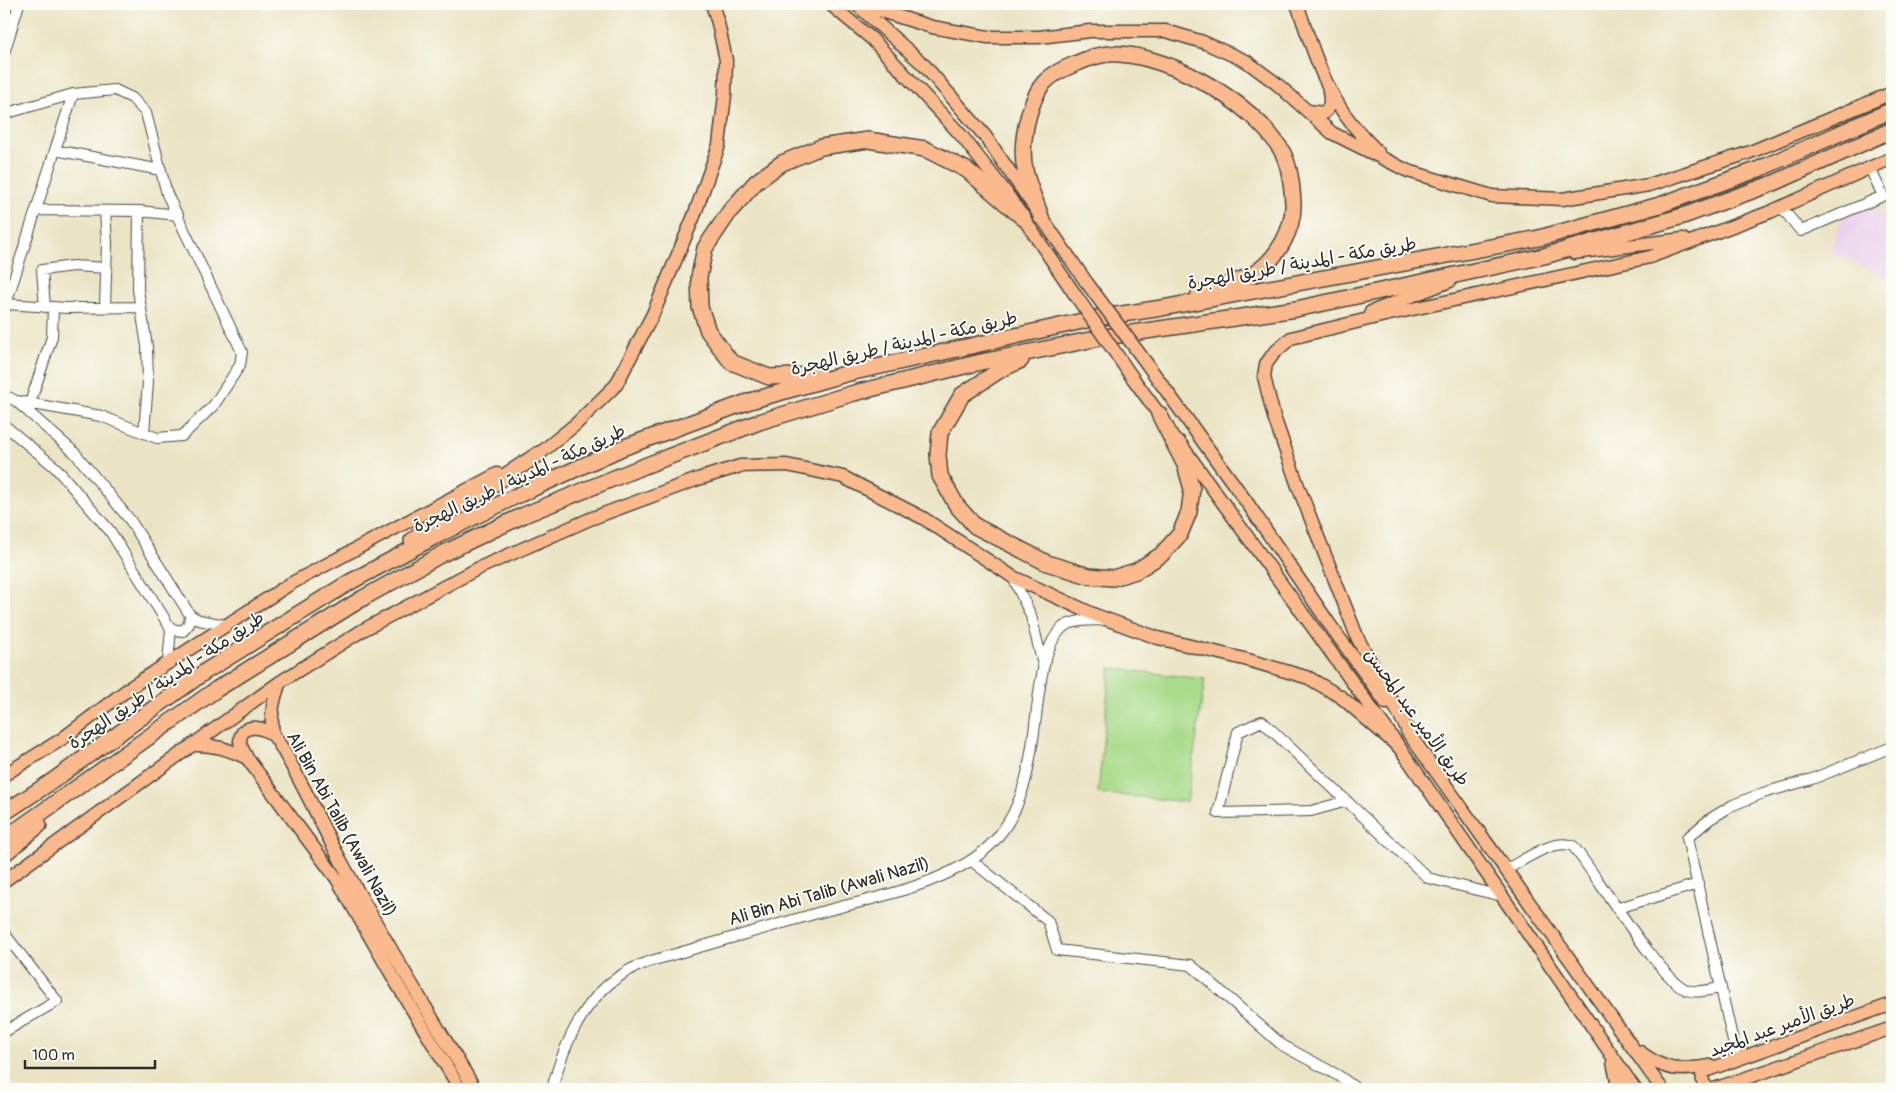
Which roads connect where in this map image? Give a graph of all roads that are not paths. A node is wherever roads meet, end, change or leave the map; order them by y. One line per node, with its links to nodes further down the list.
1 (19, 4): 7 (street)
2 (712, 4): 45 (main road)
3 (830, 4): 26 (main road, طريق الأمير عبد المحسن)
4 (856, 4): 25 (main road, طريق الأمير عبد المحسن)
5 (868, 4): 12 (main road)
6 (1296, 4): 8 (main road)
7 (4, 53)
8 (1330, 88): 12 (main road); 16 (main road)
9 (1892, 93): 16 (main road)
10 (74, 94): 13 (street); 15 (street); 19 (street)
11 (1892, 110): 35 (highway, طريق مكة - المدينة / طريق الهجرة)
12 (1308, 111): 16 (main road)
13 (4, 114)
14 (1892, 130): 28 (highway)
15 (56, 150): 19 (street); 21 (street)
16 (1383, 158)
17 (1892, 158): 18 (main road)
18 (1870, 168): 20 (main road); 20 (street)
19 (161, 170): 24 (street)
20 (1781, 208): 27 (main road)
21 (36, 210): 22 (street); 31 (street)
22 (105, 211): 23 (street); 29 (street)
23 (139, 211): 24 (street); 34 (street)
24 (178, 215): 44 (street)
25 (1041, 217): 35 (highway); 57 (main road, طريق الأمير عبد المحسن, bridge)
26 (1023, 218): 38 (highway); 42 (main road, طريق الأمير عبد المحسن, bridge)
27 (1706, 236): 28 (main road); 36 (main road)
28 (1544, 256): 30 (highway)
29 (107, 268): 32 (street); 33 (street)
30 (1474, 272): 36 (main road); 37 (highway, طريق مكة - المدينة / طريق الهجرة)
31 (5, 307): 32 (street)
32 (48, 307): 33 (street); 41 (street)
33 (105, 307): 34 (street)
34 (141, 307): 44 (street)
35 (1162, 308): 38 (highway, طريق مكة - المدينة / طريق الهجرة)
36 (1326, 330): 57 (main road)
37 (1040, 350): 42 (highway); 60 (highway, طريق مكة - المدينة / طريق الهجرة)
38 (845, 374): 46 (highway, طريق مكة - المدينة / طريق الهجرة)
39 (4, 394): 40 (street)
40 (16, 401): 41 (street); 48 (street)
41 (30, 403): 44 (street)
42 (1159, 414): 61 (main road, طريق الأمير عبد المحسن)
43 (4, 425): 51 (street)
44 (144, 433)
45 (539, 454): 46 (highway); 50 (main road)
46 (382, 565): 55 (highway, طريق مكة - المدينة / طريق الهجرة)
47 (1013, 577): 49 (main road); 53 (street); 54 (main road)
48 (190, 615): 50 (street); 51 (street)
49 (1108, 619): 53 (street); 61 (main road)
50 (225, 625): 52 (main road)
51 (171, 629): 52 (street)
52 (168, 662): 63 (main road)
53 (1043, 666): 69 (street, Ali Bin Abi Talib (Awali Nazil))
54 (280, 682): 56 (main road); 58 (main road)
55 (147, 714): 65 (highway); 66 (highway, طريق مكة - المدينة / طريق الهجرة)
56 (273, 734): 62 (main road, Ali Bin Abi Talib (Awali Nazil)); 86 (main road, Ali Bin Abi Talib (Awali Nazil))
57 (1411, 736): 70 (main road, طريق الأمير عبد المحسن)
58 (192, 745): 62 (main road); 71 (main road)
59 (1892, 747): 72 (street)
60 (134, 748): 67 (highway, طريق مكة - المدينة / طريق الهجرة); 68 (highway)
61 (1400, 748): 73 (main road, طريق الأمير عبد المحسن)
62 (247, 758): 85 (main road, Ali Bin Abi Talib (Awali Nazil))
63 (4, 776)
64 (1346, 801): 64 (street); 73 (street)
65 (4, 802)
66 (4, 813)
67 (4, 839)
68 (4, 854)
69 (972, 861): 87 (street, Ali Bin Abi Talib (Awali Nazil)); 88 (street)
70 (1505, 870): 74 (street); 80 (main road, طريق الأمير عبد المحسن)
71 (4, 881)
72 (1698, 884): 74 (street); 76 (street)
73 (1502, 896): 81 (main road, طريق الأمير عبد المحسن)
74 (1618, 908): 76 (street)
75 (4, 934): 79 (street)
76 (1721, 988): 82 (street)
77 (1892, 1004): 82 (main road, طريق الأمير عبد المجيد)
78 (1892, 1028): 84 (main road)
79 (4, 1032)
80 (1630, 1044): 83 (main road); 91 (main road, طريق الأمير عبد المحسن)
81 (1612, 1057): 89 (main road); 90 (main road, طريق الأمير عبد المحسن)
82 (1737, 1059): 83 (main road, طريق الأمير عبد المجيد)
83 (1720, 1065): 92 (main road, طريق الأمير عبد المجيد)
84 (1725, 1087): 93 (main road)
85 (460, 1089)
86 (475, 1089)
87 (552, 1089)
88 (1357, 1089)
89 (1615, 1089)
90 (1635, 1089)
91 (1662, 1089)
92 (1709, 1089)
93 (1714, 1089)

